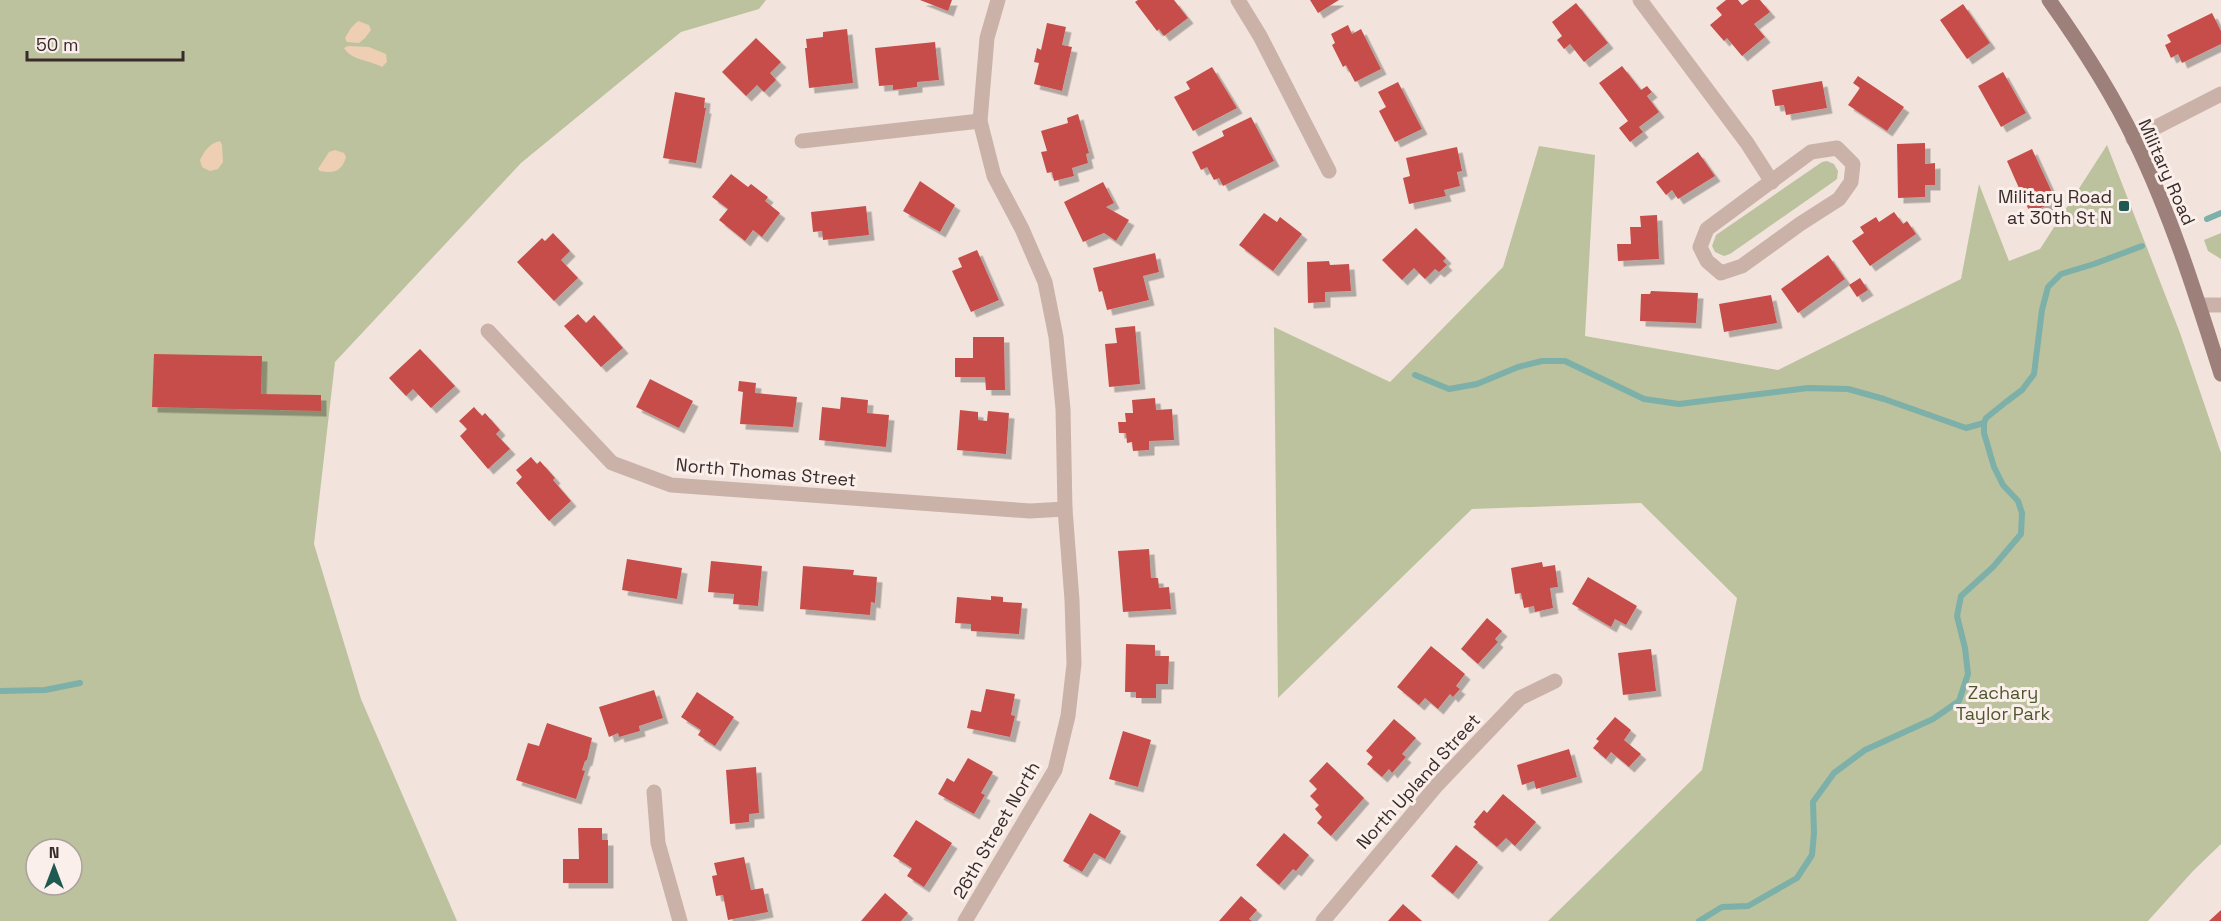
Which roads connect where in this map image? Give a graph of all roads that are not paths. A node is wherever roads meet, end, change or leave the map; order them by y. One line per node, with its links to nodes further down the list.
1 (998, 0): 6 (street, 26th Street North)
2 (1238, 0): 9 (street)
3 (1640, 0): 10 (street)
4 (2049, 0): 7 (main road, Military Road)
5 (2221, 94): 7 (street)
6 (980, 121): 8 (street); 15 (street, 26th Street North)
7 (2133, 139): 11 (main road, Military Road)
8 (802, 141)
9 (1329, 171)
10 (1772, 183): 10 (street)
11 (2199, 305): 12 (street); 14 (main road, Military Road)
12 (2221, 305)
13 (488, 331): 15 (street, North Thomas Street)
14 (2221, 374)
15 (1065, 509): 19 (street, 26th Street North)
16 (1555, 681): 20 (street, North Upland Street)
17 (654, 792): 18 (street)
18 (680, 921)
19 (965, 921)
20 (1323, 921)

